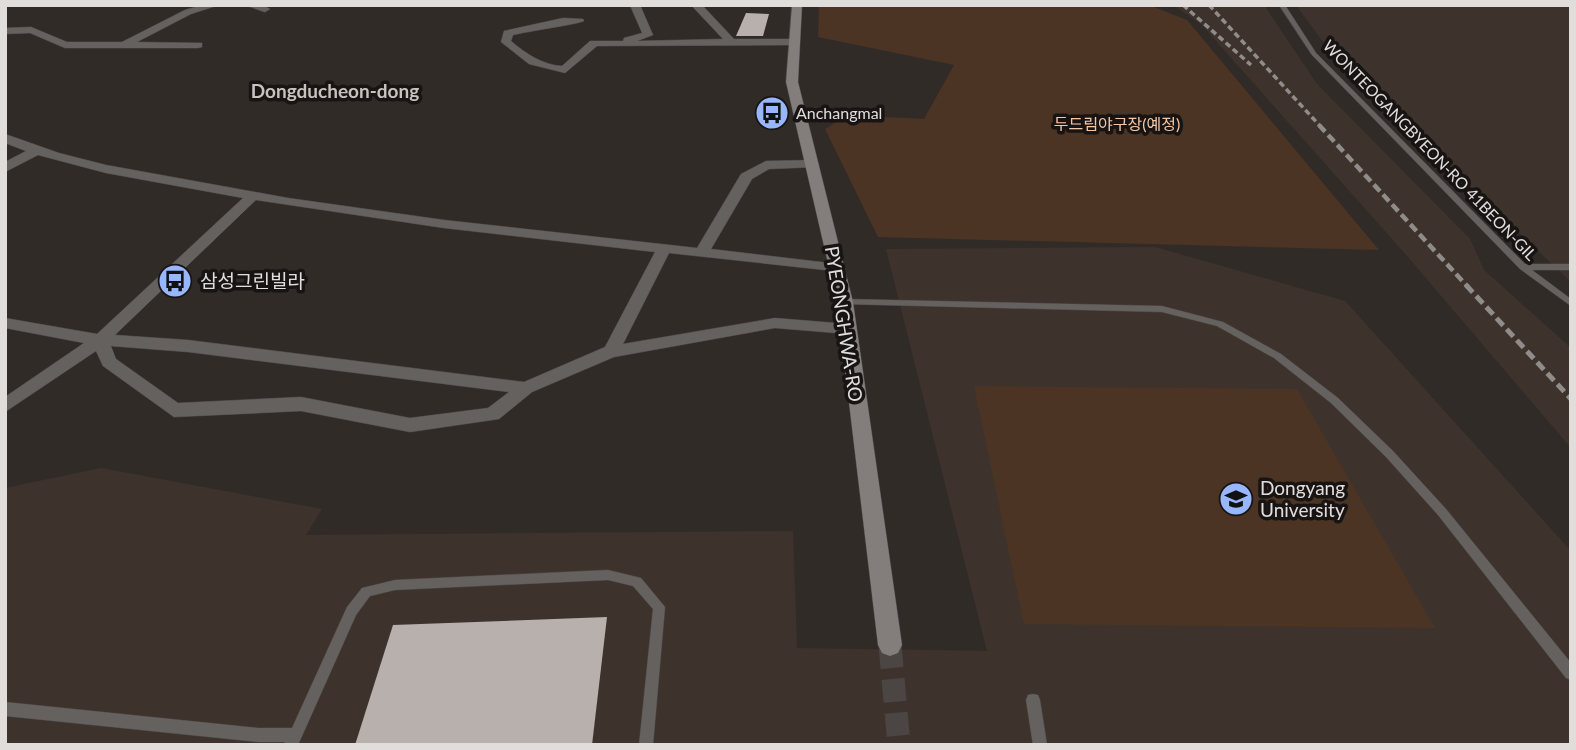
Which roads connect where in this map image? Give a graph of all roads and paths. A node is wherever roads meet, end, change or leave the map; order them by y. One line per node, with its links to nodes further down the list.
1 (214, 5): 12 (street)
2 (250, 5): 7 (street)
3 (635, 5): 13 (street)
4 (696, 5): 10 (street)
5 (797, 5): 11 (main road, PYEONGHWA-RO)
6 (1282, 5): 22 (lane, WONTEOGANGBYEON-RO 41BEON-GIL)
7 (265, 9)
8 (579, 21): 13 (street)
9 (5, 31): 12 (street)
10 (730, 40): 11 (street); 13 (street)
11 (793, 42): 17 (main road, PYEONGHWA-RO)
12 (126, 43): 14 (street)
13 (615, 44)
14 (198, 45)
15 (5, 138): 16 (street)
16 (35, 151): 18 (street); 19 (street)
17 (812, 164): 21 (street); 24 (main road, PYEONGHWA-RO)
18 (5, 169)
19 (251, 198): 20 (street); 29 (street)
20 (664, 248): 21 (street); 30 (street)
21 (702, 252): 24 (street)
22 (1523, 267): 23 (lane); 26 (lane, WONTEOGANGBYEON-RO 41BEON-GIL)
23 (1571, 267)
24 (838, 269): 25 (main road, PYEONGHWA-RO)
25 (845, 302): 28 (main road, PYEONGHWA-RO); 34 (lane)
26 (1571, 303)
27 (5, 323): 29 (street)
28 (848, 328): 30 (street); 33 (main road, PYEONGHWA-RO)
29 (100, 340): 31 (street); 31 (street); 32 (street)
30 (611, 351): 31 (street)
31 (526, 388)
32 (5, 405)
33 (890, 645)
34 (1571, 674)
35 (1033, 700): 39 (lane)
36 (5, 709): 37 (lane)
37 (292, 740): 38 (lane)
38 (646, 745)
39 (1040, 745)

